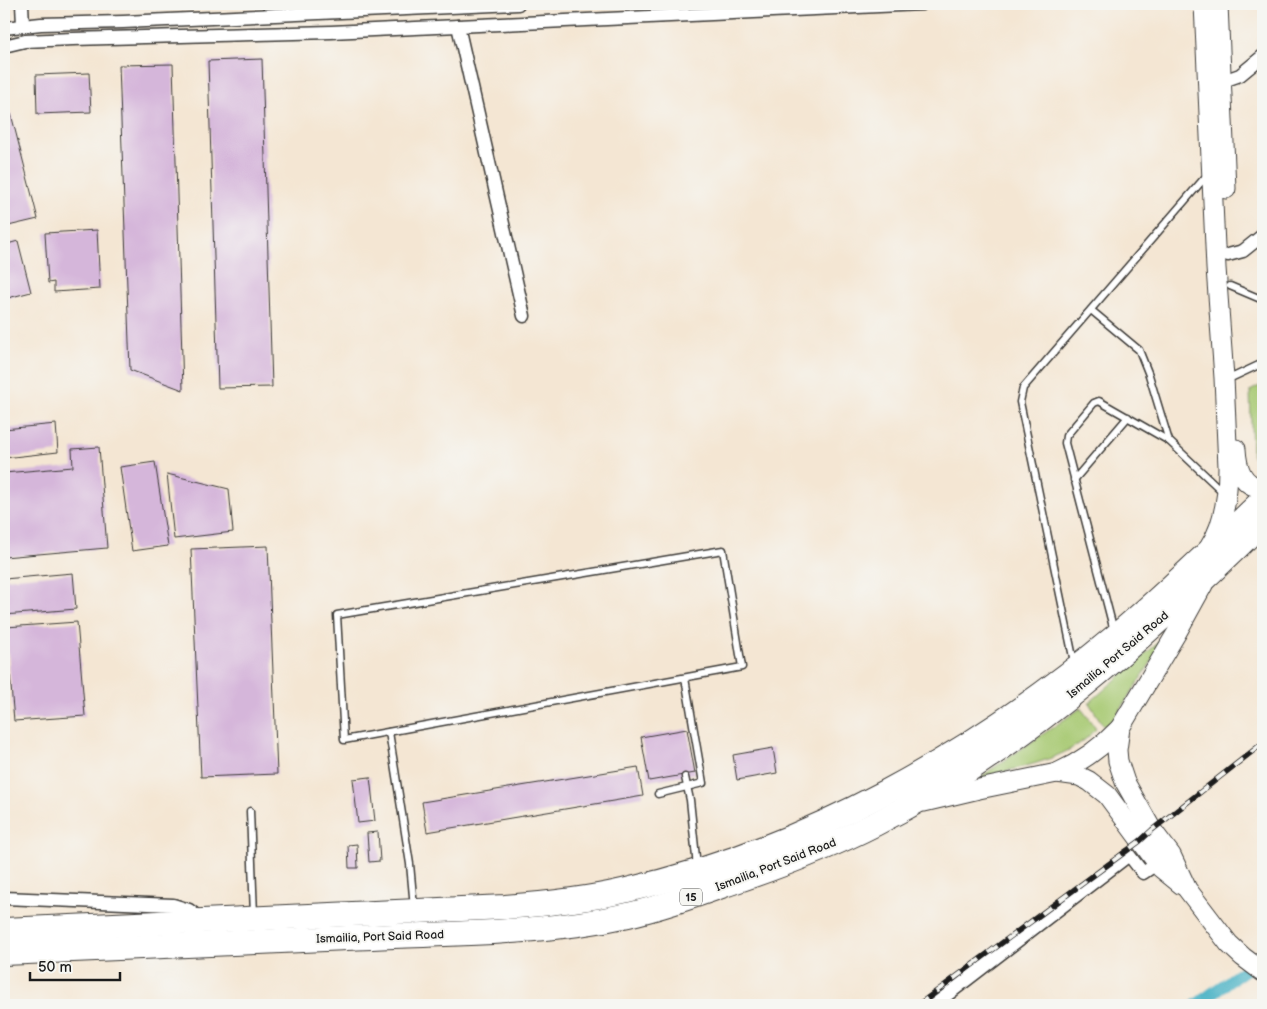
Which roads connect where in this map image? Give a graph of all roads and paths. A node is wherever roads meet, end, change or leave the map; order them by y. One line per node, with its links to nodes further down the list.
1 (22, 4): 10 (street)
2 (518, 4): 6 (street)
3 (922, 4): 7 (street)
4 (1204, 4): 16 (street)
5 (1218, 4): 15 (street)
6 (481, 5): 9 (street); 10 (street)
7 (764, 7): 8 (street)
8 (640, 10): 9 (street)
9 (485, 24): 11 (street)
10 (23, 25): 12 (street)
11 (458, 26): 13 (street); 22 (street)
12 (4, 28)
13 (4, 46)
14 (1263, 56): 15 (street)
15 (1223, 81): 18 (street)
16 (1212, 169): 21 (lane); 24 (street)
17 (1263, 236): 18 (street)
18 (1228, 254): 19 (street)
19 (1230, 286): 20 (lane); 24 (street)
20 (1263, 300)
21 (1091, 310): 26 (lane); 34 (lane)
22 (524, 316)
23 (1263, 363): 24 (lane)
24 (1229, 378): 28 (street); 29 (street)
25 (1128, 417): 26 (lane); 27 (lane); 27 (lane)
26 (1169, 442): 29 (lane)
27 (1074, 480): 33 (lane)
28 (1263, 487)
29 (1227, 495): 32 (street)
30 (1263, 500): 32 (highway, Ismailia, Port Said Road / 15)
31 (1263, 522): 32 (highway, Ismailia, Port Said Road / 15)
32 (1204, 568): 33 (highway, Ismailia, Port Said Road / 15); 36 (street); 42 (highway, Ismailia, Port Said Road / 15)
33 (1115, 636): 34 (highway, Ismailia, Port Said Road / 15)
34 (1075, 668): 45 (highway, Ismailia, Port Said Road / 15)
35 (685, 678): 37 (lane); 37 (lane); 40 (lane)
36 (1120, 728): 38 (street); 46 (street)
37 (388, 732): 49 (lane)
38 (1057, 773): 42 (street); 44 (street)
39 (685, 777): 40 (lane)
40 (687, 787): 41 (lane); 45 (lane)
41 (658, 794)
42 (909, 806): 53 (highway, Ismailia, Port Said Road / 15)
43 (250, 810): 50 (lane)
44 (1158, 863): 46 (street); 57 (street)
45 (697, 871): 48 (highway, Ismailia, Port Said Road / 15)
46 (1187, 889): 56 (street)
47 (4, 898): 51 (street)
48 (442, 910): 49 (highway, Ismailia, Port Said Road / 15); 53 (highway)
49 (404, 912): 50 (highway, Ismailia, Port Said Road / 15); 54 (highway)
50 (255, 918): 51 (highway, Ismailia, Port Said Road / 15)
51 (203, 921): 52 (highway, Ismailia, Port Said Road / 15)
52 (4, 930)
53 (442, 934): 54 (highway, Ismailia, Port Said Road / 15)
54 (394, 936): 55 (highway, Ismailia, Port Said Road / 15)
55 (4, 953)
56 (1263, 972)
57 (934, 1005)

